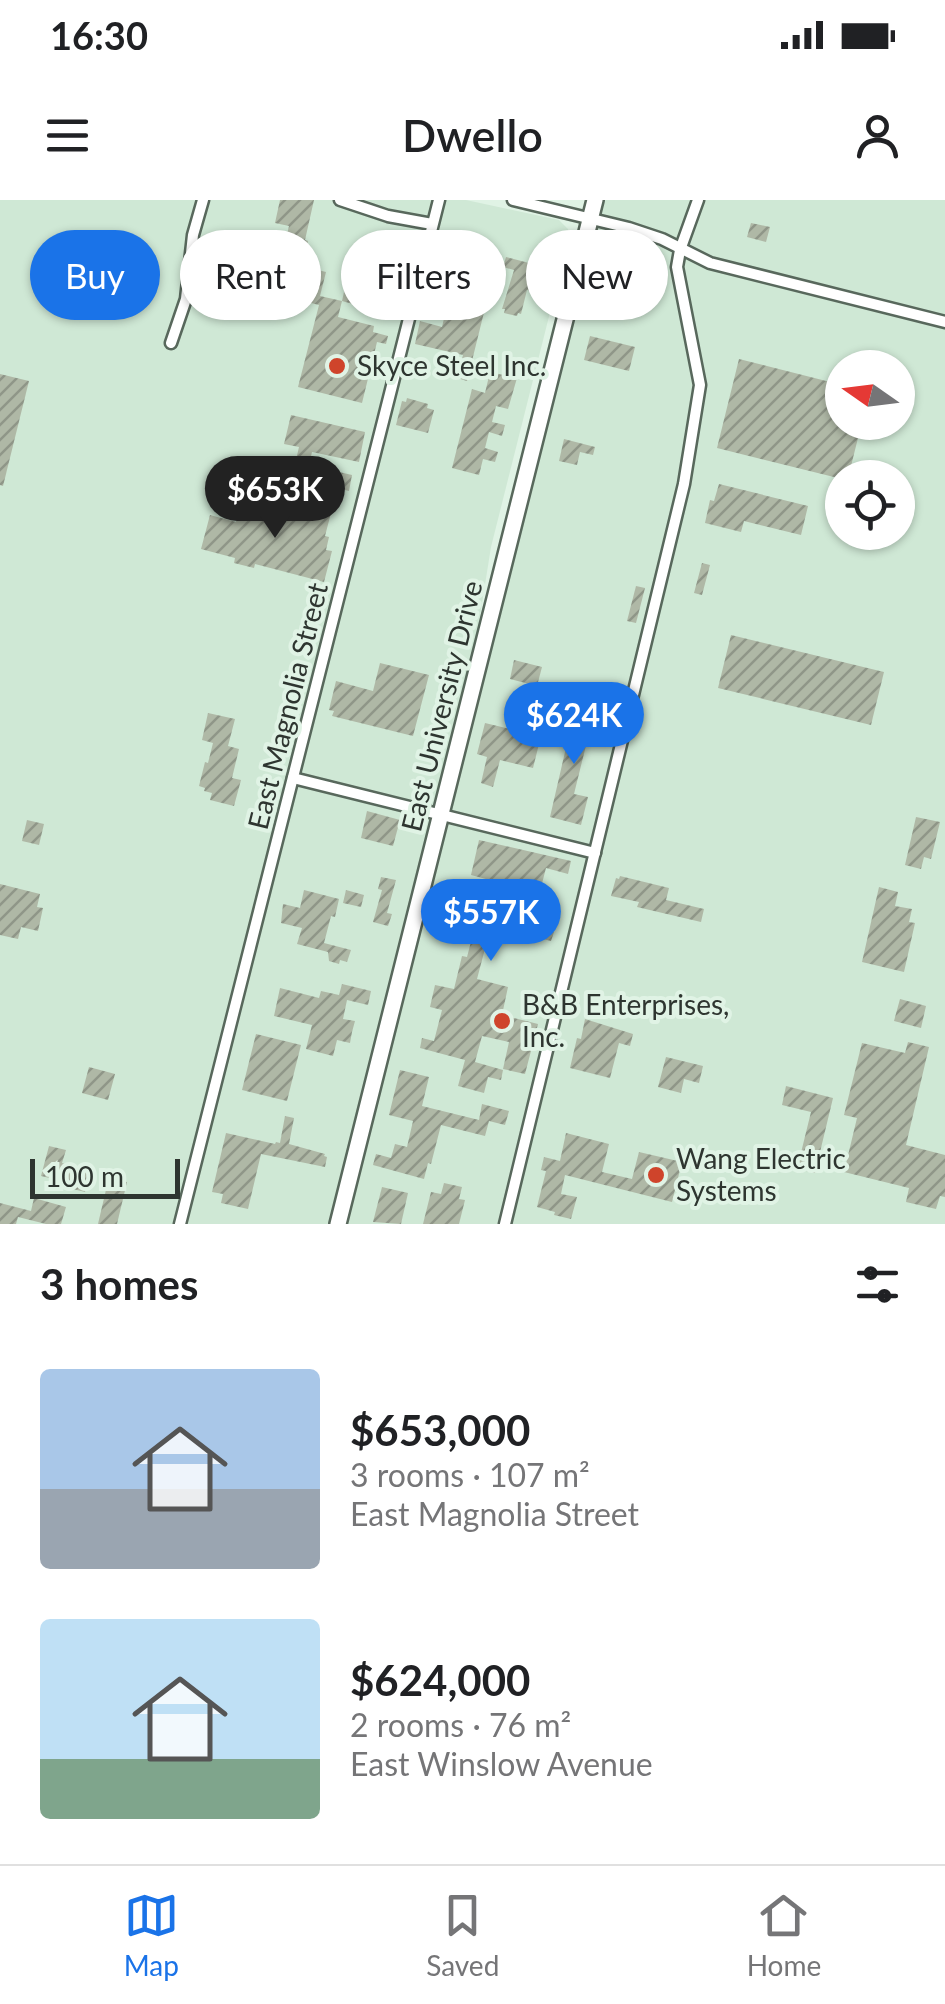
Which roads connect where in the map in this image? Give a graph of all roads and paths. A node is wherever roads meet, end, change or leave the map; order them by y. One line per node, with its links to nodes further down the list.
1 (203, 200): 11 (street)
2 (340, 200): 8 (street)
3 (439, 200): 8 (street, East Magnolia Street)
4 (513, 200): 7 (street)
5 (595, 200): 7 (main road, East University Drive)
6 (698, 200): 9 (street)
7 (589, 218): 9 (street); 13 (main road, East University Drive)
8 (432, 224): 12 (street, East Magnolia Street)
9 (680, 250): 10 (street); 14 (street)
10 (945, 322)
11 (171, 343)
12 (292, 778): 13 (street); 15 (street, East Magnolia Street)
13 (440, 814): 14 (street); 16 (main road, East University Drive)
14 (595, 852): 17 (street)
15 (180, 1224)
16 (338, 1224)
17 (505, 1224)

